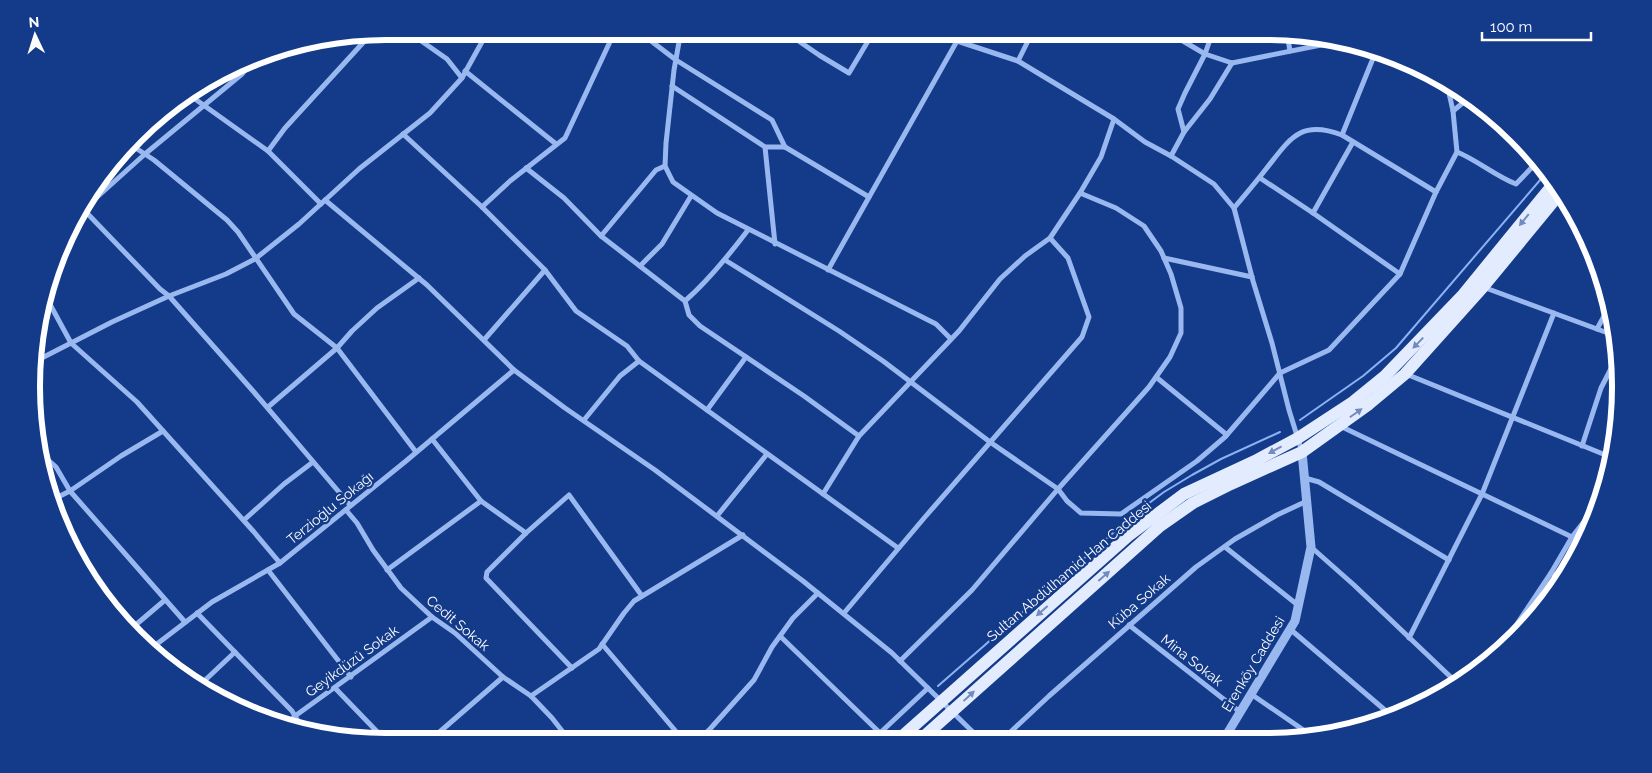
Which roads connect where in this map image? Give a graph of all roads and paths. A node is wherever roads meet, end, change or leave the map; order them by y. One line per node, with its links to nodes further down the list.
1 (420, 40): 23 (street)
2 (483, 40): 22 (street)
3 (612, 40): 35 (street)
4 (650, 40): 18 (street)
5 (679, 40): 18 (street)
6 (797, 40): 7 (street)
7 (869, 40)
8 (1028, 40): 19 (street)
9 (1181, 40): 16 (street)
10 (1210, 40): 16 (street)
11 (365, 41): 39 (street)
12 (957, 41): 19 (street); 51 (street)
13 (1288, 41): 15 (street)
14 (1321, 45): 15 (street)
15 (1290, 51): 20 (street)
16 (1205, 54): 20 (street); 31 (street)
17 (1373, 57): 33 (street)
18 (676, 60): 25 (street); 36 (street)
19 (1018, 61): 30 (street)
20 (1232, 63): 31 (street)
21 (245, 70): 28 (street)
22 (465, 71): 23 (street); 35 (street)
23 (462, 78): 32 (street)
24 (1437, 85): 29 (street)
25 (672, 86): 38 (street); 43 (street)
26 (194, 98): 28 (street)
27 (1464, 102): 29 (street)
28 (204, 106): 39 (street); 41 (street)
29 (1453, 111): 40 (street)
30 (1114, 119): 42 (street); 49 (street)
31 (1184, 132): 42 (street)
32 (403, 134): 54 (street); 55 (street)
33 (1342, 135): 34 (street); 46 (street)
34 (1353, 142): 48 (street); 58 (street)
35 (556, 144): 45 (street)
36 (785, 146): 38 (street); 51 (street)
37 (135, 147): 41 (street)
38 (765, 147): 62 (street)
39 (268, 151): 54 (street)
40 (1457, 152): 44 (street); 48 (street)
41 (145, 154): 53 (street); 64 (street)
42 (1171, 156): 56 (street)
43 (665, 166): 50 (street); 60 (street)
44 (1533, 167)
45 (526, 168): 55 (street); 60 (street)
46 (1260, 178): 56 (street); 58 (street)
47 (1550, 188): 101 (main road, Sultan Abdülhamid Han Caddesi, one-way to 101)
48 (1436, 192): 69 (street)
49 (1080, 193): 61 (street); 63 (street)
50 (692, 196): 59 (street); 66 (street)
51 (869, 197): 68 (street)
52 (1556, 198): 72 (main road, Sultan Abdülhamid Han Caddesi)
53 (93, 201)
54 (323, 202): 64 (street); 70 (street)
55 (482, 208): 67 (street)
56 (1234, 208): 71 (street)
57 (86, 212): 73 (street)
58 (1313, 213): 69 (street)
59 (748, 230): 62 (street); 65 (street)
60 (601, 236): 66 (street)
61 (1050, 238): 80 (street); 103 (street)
62 (775, 244): 68 (street)
63 (1164, 258): 71 (street); 91 (street)
64 (255, 259): 73 (street); 83 (street)
65 (725, 260): 74 (street); 92 (street)
66 (640, 266): 74 (street)
67 (545, 270): 81 (street); 86 (street)
68 (828, 270): 80 (street)
69 (1400, 274): 89 (street)
70 (419, 278): 81 (street); 83 (street)
71 (1252, 278): 89 (street)
72 (1484, 287): 76 (street); 90 (main road, Sultan Abdülhamid Han Caddesi)
73 (169, 296): 82 (street); 93 (street)
74 (685, 301): 84 (street)
75 (50, 305): 82 (street)
76 (1554, 313): 78 (street); 95 (street)
77 (1604, 316): 78 (street)
78 (1597, 329): 79 (street)
79 (1608, 333)
80 (952, 339): 92 (street)
81 (484, 340): 88 (street)
82 (71, 343): 85 (street); 98 (street)
83 (337, 348): 93 (street); 105 (street)
84 (746, 357): 94 (street); 100 (street)
85 (42, 358)
86 (639, 361): 94 (street); 96 (street)
87 (1611, 368): 104 (street)
88 (514, 370): 96 (street); 102 (street, Terzioğlu Sokağı)
89 (1280, 373): 99 (street); 101 (street)
90 (1405, 374): 95 (street); 97 (main road, Sultan Abdülhamid Han Caddesi, one-way to 90)
91 (1156, 377): 99 (street); 112 (street)
92 (911, 381): 100 (street); 103 (street)
93 (268, 408): 110 (street)
94 (707, 410): 107 (street)
95 (1513, 417): 104 (street); 115 (street)
96 (584, 420): 121 (street)
97 (1338, 426): 106 (main road, Sultan Abdülhamid Han Caddesi); 115 (street)
98 (163, 431): 113 (street); 123 (street)
99 (1227, 435): 112 (street)
100 (859, 436): 114 (street)
101 (1298, 438): 106 (street); 163 (main road, Sultan Abdülhamid Han Caddesi, one-way to 163)
102 (432, 439): 105 (street, Terzioğlu Sokağı); 117 (street)
103 (990, 442): 112 (street); 129 (street)
104 (1582, 446): 108 (street)
105 (416, 452): 119 (street, Terzioğlu Sokağı)
106 (1302, 452): 111 (street, Erenköy Caddesi); 165 (main road, Sultan Abdülhamid Han Caddesi, one-way to 106)
107 (767, 454): 114 (street); 121 (street)
108 (1605, 455)
109 (48, 460): 113 (street)
110 (314, 462): 119 (street); 123 (street)
111 (1305, 478): 118 (street, Erenköy Caddesi); 130 (street)
112 (1058, 489): 153 (street)
113 (70, 491): 116 (street); 138 (street)
114 (823, 494): 129 (street)
115 (1482, 494): 126 (street); 130 (street)
116 (58, 497)
117 (481, 501): 124 (street); 133 (street)
118 (1307, 501): 127 (street, Küba Sokak); 128 (street, Erenköy Caddesi)
119 (350, 506): 120 (street, Terzioğlu Sokağı)
120 (346, 510): 131 (street, Terzioğlu Sokağı); 133 (street, Cedit Sokak)
121 (717, 516): 125 (street)
122 (1586, 519): 126 (street)
123 (244, 520): 131 (street)
124 (526, 533): 137 (street); 154 (street)
125 (743, 535): 136 (street); 137 (street)
126 (1572, 537): 134 (street)
127 (1224, 547): 139 (street); 145 (street, Küba Sokak)
128 (1311, 547): 139 (street, Erenköy Caddesi); 149 (street)
129 (898, 548): 141 (street)
130 (1449, 560): 149 (street)
131 (280, 563): 132 (street, Terzioğlu Sokağı)
132 (268, 570): 140 (street, Terzioğlu Sokağı); 155 (street)
133 (387, 570): 142 (street, Cedit Sokak)
134 (1551, 572): 135 (street); 147 (street)
135 (1556, 575)
136 (818, 593): 141 (street); 148 (street)
137 (642, 596): 150 (street)
138 (165, 600): 143 (street); 144 (street)
139 (1299, 606): 146 (street, Erenköy Caddesi)
140 (197, 613): 143 (street, Terzioğlu Sokağı); 152 (street)
141 (844, 614): 153 (street)
142 (432, 617): 155 (street, Geyikdüzü Sokak); 156 (street, Cedit Sokak)
143 (185, 622): 151 (street, Terzioğlu Sokağı)
144 (135, 625)
145 (1129, 625): 166 (street, Mina Sokak); 180 (street, Küba Sokak)
146 (1290, 629): 161 (street, Erenköy Caddesi); 164 (street)
147 (1513, 630)
148 (780, 636): 175 (street); 176 (street)
149 (1409, 638): 157 (street)
150 (602, 644): 154 (street); 174 (street)
151 (156, 645)
152 (235, 652): 158 (street); 167 (street)
153 (900, 661): 160 (street)
154 (572, 668): 162 (street)
155 (351, 676): 159 (street, Geyikdüzü Sokak)
156 (503, 677): 162 (street, Cedit Sokak); 172 (street)
157 (1452, 679)
158 (204, 681)
159 (335, 688): 167 (street, Geyikdüzü Sokak); 171 (street)
160 (928, 688): 163 (street); 176 (street)
161 (1250, 694): 166 (street, Erenköy Caddesi); 170 (street)
162 (531, 696): 173 (street, Cedit Sokak)
163 (941, 701): 165 (street); 177 (main road, Sultan Abdülhamid Han Caddesi)
164 (1387, 711)
165 (952, 712): 178 (main road, Sultan Abdülhamid Han Caddesi); 179 (street)
166 (1240, 712): 181 (street, Erenköy Caddesi)
167 (295, 716): 168 (street, Geyikdüzü Sokak); 169 (street)
168 (292, 720)
169 (299, 721)
170 (1305, 731)
171 (378, 733)
172 (438, 733)
173 (564, 733)
174 (677, 733)
175 (706, 733)
176 (880, 733)
177 (906, 733)
178 (928, 733)
179 (974, 733)
180 (1009, 733)
181 (1228, 733)

